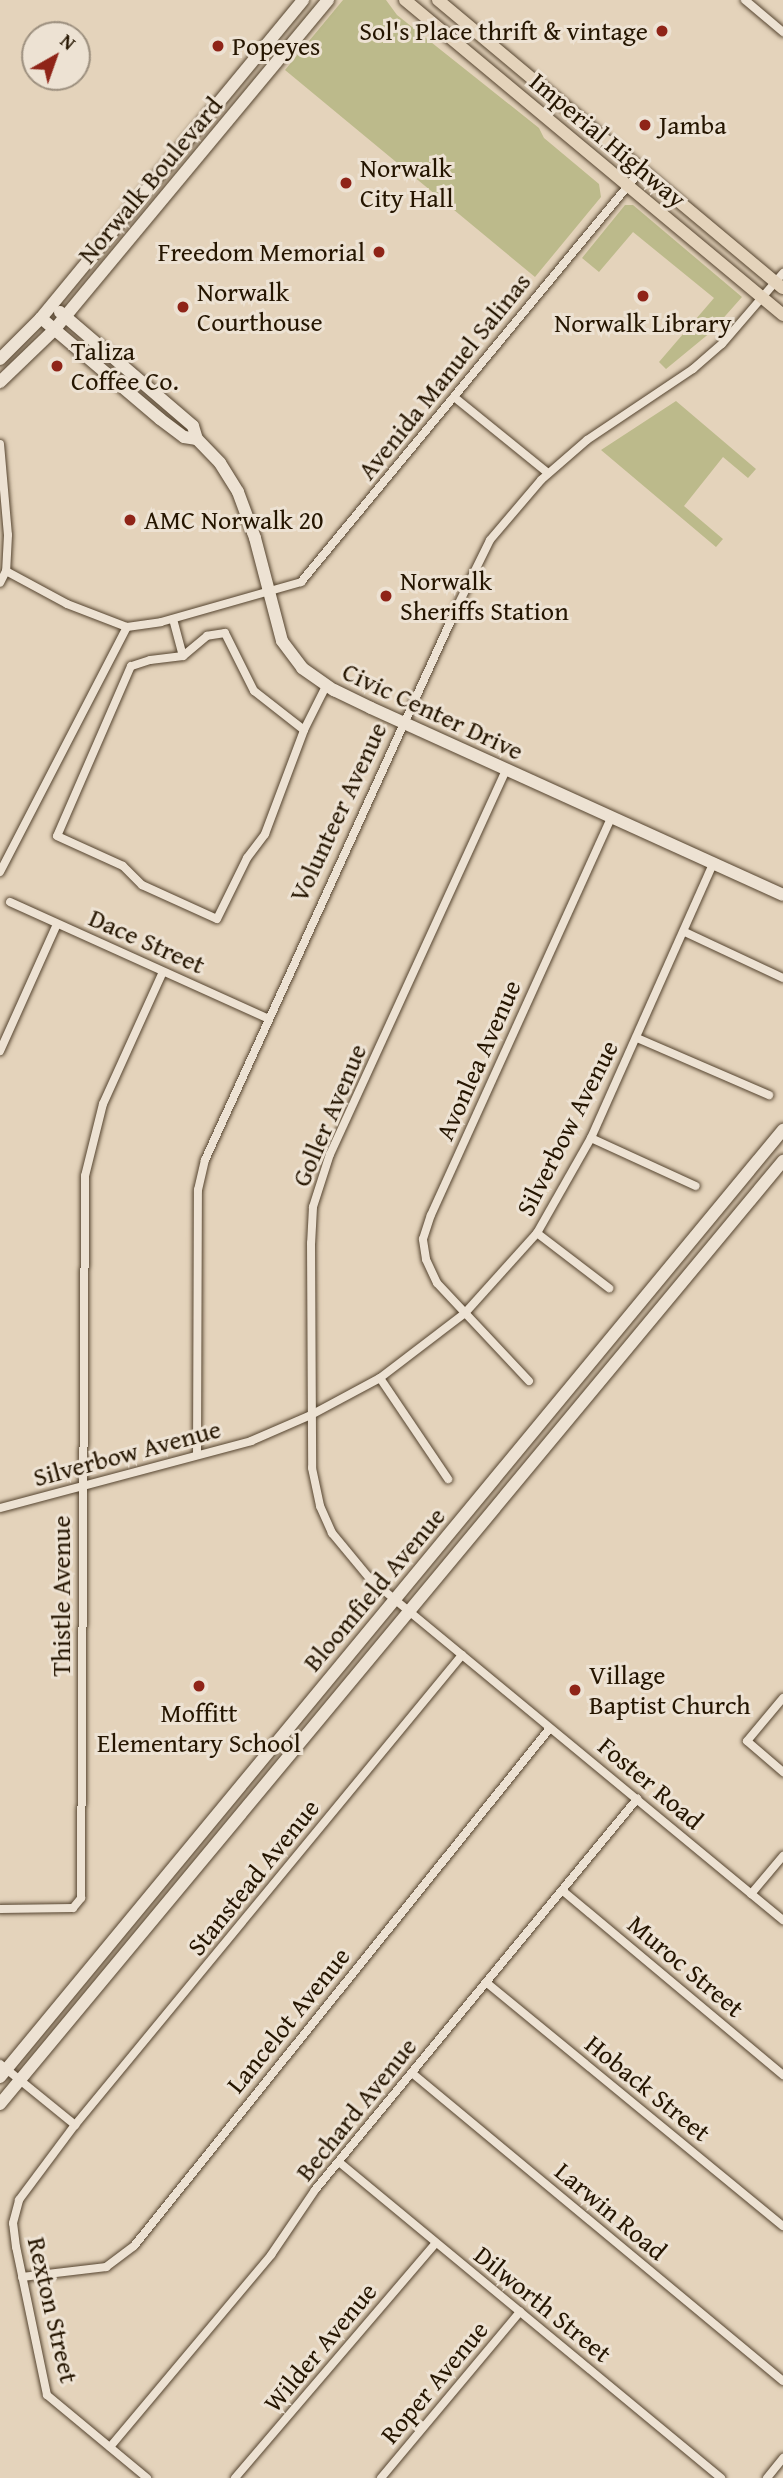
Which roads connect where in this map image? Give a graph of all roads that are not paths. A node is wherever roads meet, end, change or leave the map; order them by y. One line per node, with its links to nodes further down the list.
1 (303, 0): 11 (main road, Norwalk Boulevard)
2 (328, 0): 14 (main road, Norwalk Boulevard)
3 (405, 0): 8 (main road, Imperial Highway)
4 (438, 0): 7 (main road, Imperial Highway)
5 (745, 0): 6 (street)
6 (783, 32)
7 (641, 170): 8 (street, Avenida Manuel Salinas); 9 (main road, Imperial Highway)
8 (628, 186): 10 (main road, Imperial Highway); 18 (street, Avenida Manuel Salinas)
9 (781, 281): 10 (street, Volunteer Avenue)
10 (763, 298): 12 (main road, Imperial Highway); 21 (street, Volunteer Avenue)
11 (53, 304): 13 (main road, Norwalk Boulevard); 14 (main road, Civic Center Drive)
12 (783, 315)
13 (41, 318): 15 (main road, Civic Center Drive); 16 (main road, Norwalk Boulevard)
14 (65, 318): 15 (main road, Norwalk Boulevard); 19 (main road, Civic Center Drive)
15 (54, 330): 17 (main road, Norwalk Boulevard); 19 (main road, Civic Center Drive)
16 (0, 359)
17 (0, 382)
18 (454, 397): 21 (street); 24 (street, Avenida Manuel Salinas)
19 (197, 439): 24 (main road, Civic Center Drive)
20 (0, 443): 22 (street)
21 (548, 473): 29 (street, Volunteer Avenue)
22 (6, 572): 23 (street); 26 (street)
23 (0, 583)
24 (268, 592): 25 (street, Avenida Manuel Salinas); 28 (main road, Civic Center Drive)
25 (173, 619): 26 (street, Avenida Manuel Salinas); 27 (street)
26 (127, 627): 34 (street)
27 (183, 656): 30 (street); 30 (street)
28 (327, 686): 29 (main road, Civic Center Drive); 30 (street)
29 (402, 722): 31 (main road, Civic Center Drive); 41 (street, Volunteer Avenue)
30 (304, 730)
31 (506, 770): 32 (main road, Civic Center Drive); 57 (street, Goller Avenue)
32 (611, 819): 33 (main road, Civic Center Drive); 53 (street, Avonlea Avenue)
33 (715, 862): 35 (main road, Civic Center Drive); 38 (street, Silverbow Avenue)
34 (0, 872)
35 (783, 895)
36 (10, 902): 37 (street, Dace Street)
37 (57, 924): 39 (street, Dace Street); 43 (street)
38 (685, 932): 40 (street); 42 (street, Silverbow Avenue)
39 (163, 971): 41 (street, Dace Street); 61 (street, Thistle Avenue)
40 (783, 978)
41 (267, 1018): 59 (street, Volunteer Avenue)
42 (637, 1038): 44 (street); 46 (street, Silverbow Avenue)
43 (0, 1051)
44 (769, 1095)
45 (783, 1130): 47 (main road, Bloomfield Avenue)
46 (591, 1138): 50 (street); 51 (street, Silverbow Avenue)
47 (772, 1144): 48 (main road); 56 (main road, Bloomfield Avenue)
48 (783, 1154)
49 (783, 1161): 58 (main road, Bloomfield Avenue)
50 (696, 1186)
51 (537, 1233): 52 (street); 53 (street, Silverbow Avenue)
52 (609, 1288)
53 (465, 1313): 54 (street, Silverbow Avenue); 55 (street, Avonlea Avenue)
54 (380, 1378): 57 (street, Silverbow Avenue); 60 (street)
55 (529, 1381)
56 (555, 1408): 58 (main road); 63 (main road, Bloomfield Avenue)
57 (311, 1415): 59 (street, Silverbow Avenue); 65 (street, Goller Avenue)
58 (567, 1418): 64 (main road, Bloomfield Avenue)
59 (197, 1455): 61 (street, Silverbow Avenue)
60 (448, 1479)
61 (82, 1488): 62 (street, Silverbow Avenue); 77 (street, Thistle Avenue)
62 (0, 1508)
63 (469, 1510): 64 (main road); 65 (main road, Bloomfield Avenue)
64 (481, 1521): 66 (main road, Bloomfield Avenue)
65 (394, 1599): 66 (street, Foster Road); 68 (main road, Bloomfield Avenue)
66 (409, 1611): 67 (street, Foster Road); 69 (main road, Bloomfield Avenue)
67 (462, 1655): 71 (street, Foster Road); 85 (street, Stanstead Avenue)
68 (323, 1686): 69 (main road); 80 (main road, Bloomfield Avenue)
69 (336, 1697): 83 (main road, Bloomfield Avenue)
70 (783, 1698): 72 (street)
71 (550, 1728): 73 (street, Foster Road); 89 (street, Lancelot Avenue)
72 (783, 1772)
73 (637, 1799): 75 (street, Bechard Avenue); 76 (street, Foster Road)
74 (783, 1856): 76 (street)
75 (563, 1891): 79 (street, Bechard Avenue); 82 (street, Muroc Street)
76 (751, 1894): 78 (street, Foster Road)
77 (0, 1909)
78 (783, 1920)
79 (487, 1983): 81 (street, Bechard Avenue); 87 (street, Hoback Street)
80 (2, 2070): 83 (street)
81 (412, 2073): 86 (street, Bechard Avenue); 91 (street, Larwin Road)
82 (783, 2074)
83 (20, 2080): 84 (main road, Bloomfield Avenue); 85 (street)
84 (0, 2104)
85 (75, 2125): 89 (street, Rexton Street)
86 (339, 2162): 88 (street, Dilworth Street); 92 (street, Bechard Avenue)
87 (783, 2226)
88 (436, 2243): 90 (street, Dilworth Street); 95 (street, Wilder Avenue)
89 (22, 2277): 92 (street, Rexton Street)
90 (520, 2312): 96 (street, Roper Avenue); 97 (street, Dilworth Street)
91 (783, 2381)
92 (110, 2447): 94 (street, Rexton Street)
93 (783, 2458): 98 (street)
94 (147, 2478)
95 (235, 2478)
96 (381, 2478)
97 (721, 2478)
98 (767, 2478)

